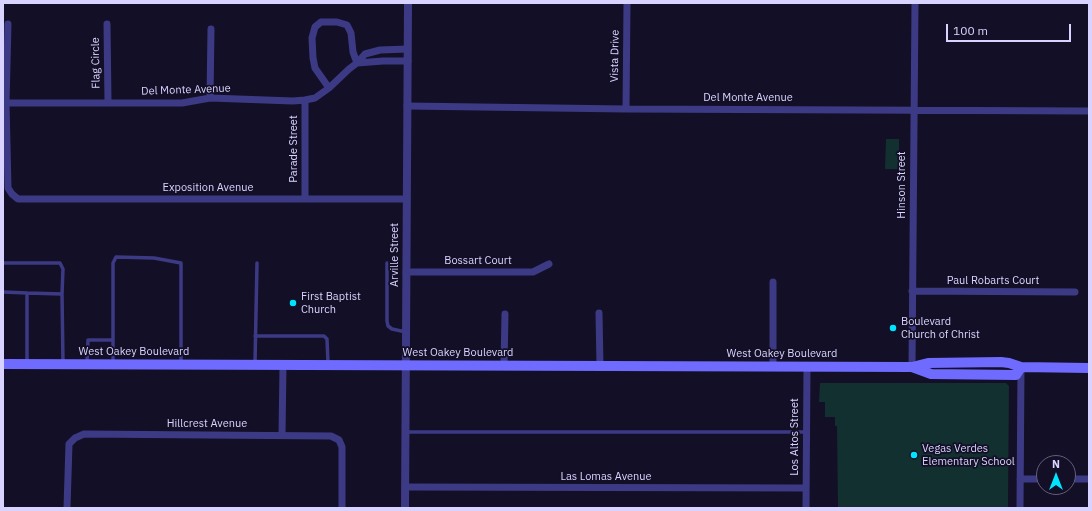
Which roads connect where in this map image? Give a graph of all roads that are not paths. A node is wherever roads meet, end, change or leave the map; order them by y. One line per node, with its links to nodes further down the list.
1 (408, 3): 7 (street, Arville Street)
2 (627, 3): 16 (street, Vista Drive)
3 (914, 3): 17 (street, Hinson Street)
4 (8, 24): 14 (street)
5 (107, 24): 13 (street, Flag Circle)
6 (211, 29): 11 (street)
7 (408, 49): 8 (street, Arville Street); 9 (street, Del Monte Avenue)
8 (408, 61): 9 (street); 15 (street, Arville Street)
9 (357, 63): 10 (street, Del Monte Avenue); 10 (street)
10 (328, 88): 12 (street, Del Monte Avenue)
11 (210, 98): 12 (street, Del Monte Avenue); 13 (street, Del Monte Avenue)
12 (305, 100): 19 (street, Parade Street)
13 (108, 102): 14 (street, Del Monte Avenue)
14 (5, 103): 19 (street, Exposition Avenue)
15 (407, 106): 16 (street, Del Monte Avenue); 20 (street, Arville Street)
16 (626, 108): 17 (street, Del Monte Avenue)
17 (914, 110): 18 (street, Del Monte Avenue); 28 (street, Hinson Street)
18 (1089, 111)
19 (305, 199): 20 (street, Exposition Avenue)
20 (406, 199): 25 (street, Arville Street)
21 (3, 263): 31 (lane)
22 (257, 263): 35 (lane)
23 (387, 263): 34 (lane)
24 (549, 264): 25 (street, Bossart Court)
25 (406, 272): 34 (street, Arville Street)
26 (773, 282): 49 (street)
27 (3, 292): 30 (lane)
28 (912, 292): 29 (street, Paul Robarts Court); 51 (street, Hinson Street)
29 (1075, 292)
30 (26, 293): 31 (lane); 38 (lane)
31 (62, 294): 39 (lane)
32 (599, 313): 48 (street)
33 (505, 314): 47 (street)
34 (406, 332): 46 (street, Arville Street)
35 (255, 336): 43 (lane); 45 (lane)
36 (113, 340): 40 (lane); 41 (lane); 42 (lane)
37 (3, 364): 38 (main road, West Oakey Boulevard)
38 (27, 364): 39 (main road, West Oakey Boulevard)
39 (64, 364): 40 (main road, West Oakey Boulevard)
40 (87, 364): 41 (main road, West Oakey Boulevard)
41 (113, 364): 42 (main road, West Oakey Boulevard)
42 (181, 364): 43 (main road, West Oakey Boulevard)
43 (255, 364): 44 (main road, West Oakey Boulevard)
44 (283, 365): 45 (main road, West Oakey Boulevard); 56 (street)
45 (328, 365): 46 (main road, West Oakey Boulevard)
46 (405, 365): 47 (main road, West Oakey Boulevard); 54 (street, Arville Street)
47 (504, 365): 48 (main road, West Oakey Boulevard)
48 (600, 366): 49 (main road, West Oakey Boulevard)
49 (773, 366): 50 (main road, West Oakey Boulevard)
50 (807, 366): 51 (main road, West Oakey Boulevard); 55 (street, Los Altos Street)
51 (912, 367): 52 (main road, West Oakey Boulevard)
52 (1021, 367): 53 (main road, West Oakey Boulevard); 57 (street)
53 (1089, 368)
54 (405, 432): 55 (lane); 61 (street, Arville Street)
55 (806, 432): 62 (street, Los Altos Street)
56 (282, 436): 63 (street, Hillcrest Avenue); 64 (street, Hillcrest Avenue)
57 (1020, 479): 58 (street); 67 (street)
58 (1036, 479)
59 (1076, 479): 60 (street)
60 (1089, 479)
61 (405, 487): 62 (street, Las Lomas Avenue); 65 (street, Arville Street)
62 (806, 488): 66 (street, Los Altos Street)
63 (67, 508)
64 (342, 508)
65 (405, 508)
66 (806, 508)
67 (1020, 508)

